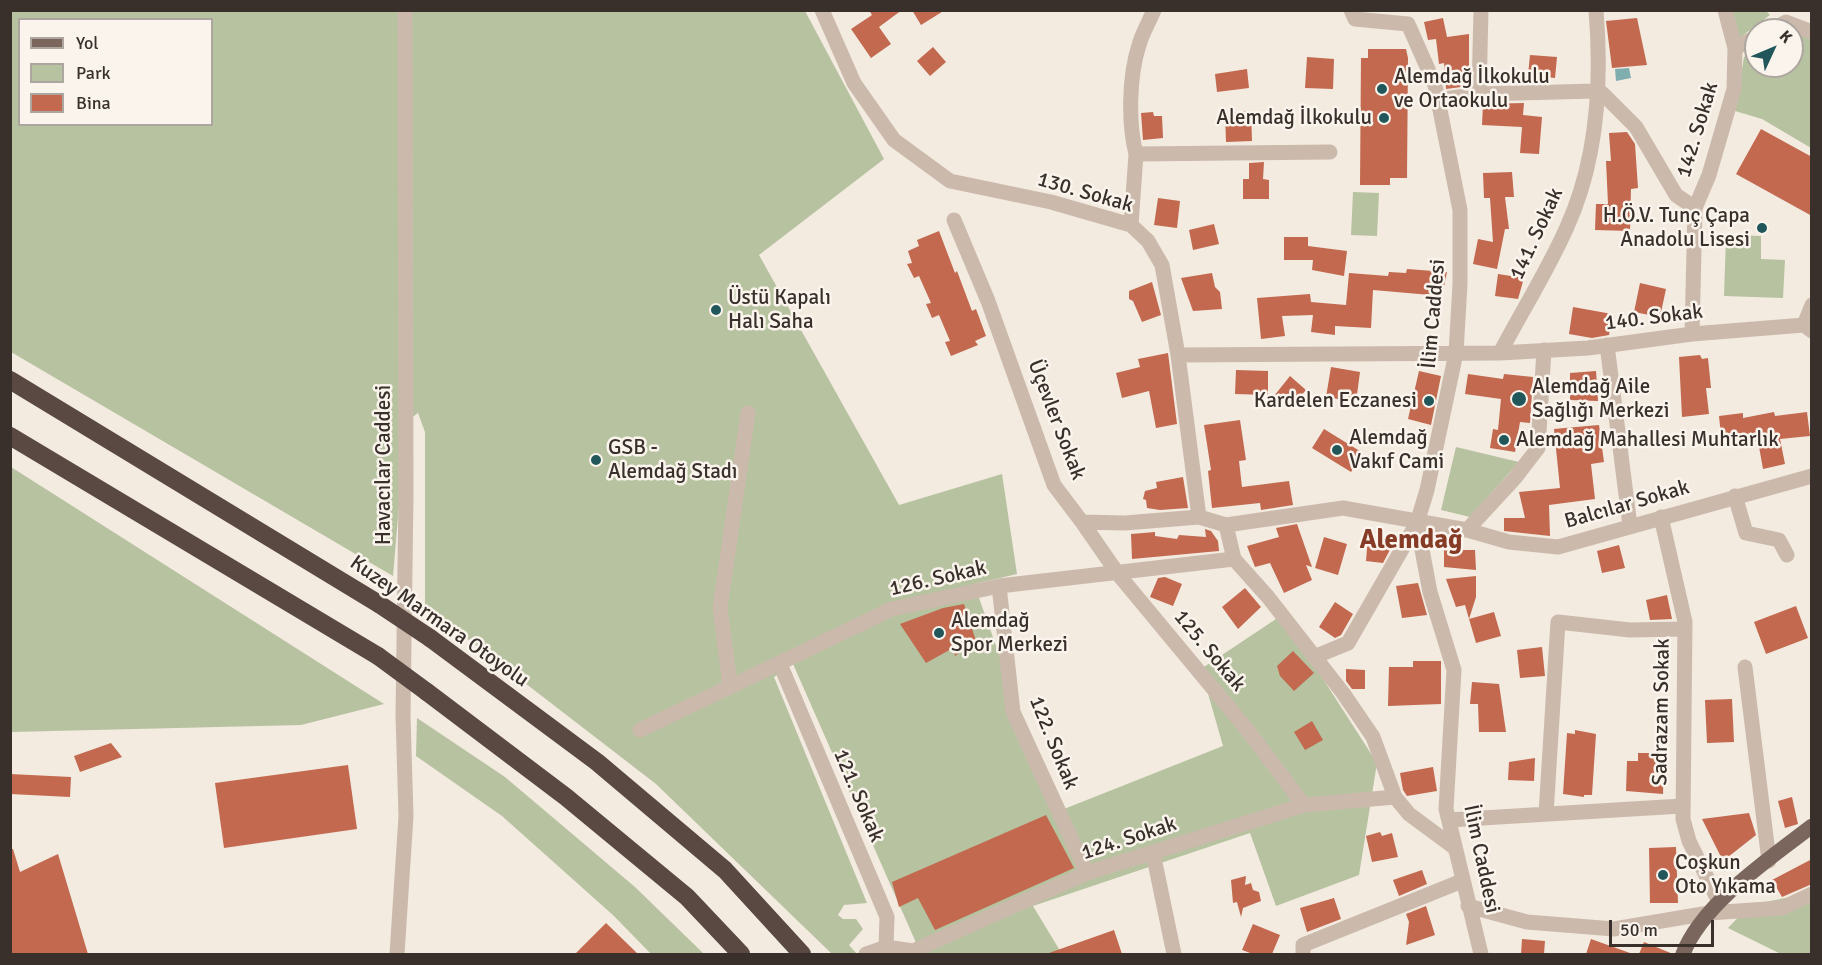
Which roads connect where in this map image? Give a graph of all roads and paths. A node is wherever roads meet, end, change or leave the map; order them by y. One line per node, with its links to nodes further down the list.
1 (405, 10): 64 (street, Havacılar Caddesi)
2 (822, 10): 18 (street, 130. Sokak)
3 (1154, 10): 15 (street)
4 (1351, 10): 8 (street, İlim Caddesi)
5 (1481, 10): 12 (street)
6 (1596, 10): 11 (street, 141. Sokak)
7 (1725, 10): 10 (street, 142. Sokak)
8 (1409, 17): 13 (street, İlim Caddesi)
9 (1744, 43): 10 (street)
10 (1735, 48): 16 (street, 142. Sokak)
11 (1596, 91): 12 (street); 16 (street); 25 (street, 141. Sokak)
12 (1479, 94): 13 (street)
13 (1437, 100): 24 (street, İlim Caddesi)
14 (1330, 152): 15 (street)
15 (1136, 154): 18 (street)
16 (1695, 208): 21 (street, 142. Sokak)
17 (954, 220): 34 (street, Üçevler Sokak)
18 (1131, 225): 26 (street, 130. Sokak)
19 (1812, 305): 20 (street)
20 (1808, 328): 21 (street, 140. Sokak)
21 (1692, 334): 22 (street, 140. Sokak)
22 (1607, 345): 23 (street, 140. Sokak); 37 (street)
23 (1544, 350): 25 (street, 140. Sokak); 38 (street)
24 (1456, 353): 25 (street); 26 (street); 35 (street, İlim Caddesi)
25 (1500, 353)
26 (1178, 355): 32 (street, 130. Sokak)
27 (10, 380): 66 (highway, Kuzey Marmara Otoyolu, bridge)
28 (748, 413): 47 (street)
29 (10, 436): 65 (highway, bridge)
30 (1812, 476): 31 (street, Balcılar Sokak)
31 (1735, 496): 33 (street, Balcılar Sokak); 39 (street)
32 (1199, 517): 34 (street); 36 (street)
33 (1661, 517): 37 (street, Balcılar Sokak); 43 (street, Sadrazam Sokak)
34 (1082, 522): 41 (street, 125. Sokak)
35 (1417, 523): 36 (street, Balcılar Sokak); 38 (street, Balcılar Sokak); 44 (street); 53 (street, İlim Caddesi)
36 (1226, 525): 40 (street)
37 (1630, 526): 38 (street, Balcılar Sokak)
38 (1467, 530)
39 (1787, 555)
40 (1234, 559): 41 (street, 126. Sokak); 44 (street)
41 (1118, 574): 42 (street, 126. Sokak); 50 (street, 125. Sokak)
42 (999, 586): 45 (street, 126. Sokak); 58 (street, 122. Sokak)
43 (1685, 630): 51 (street, Sadrazam Sokak); 52 (street)
44 (1314, 657): 49 (street)
45 (780, 664): 47 (street, 126. Sokak); 63 (street, 121. Sokak)
46 (1745, 667): 57 (street)
47 (730, 685): 48 (street, 126. Sokak)
48 (640, 730)
49 (1395, 797): 50 (street, 124. Sokak); 55 (street)
50 (1304, 805): 56 (street, 124. Sokak)
51 (1682, 806): 52 (street); 62 (street, Sadrazam Sokak)
52 (1546, 814): 53 (street)
53 (1449, 820): 55 (street, İlim Caddesi)
54 (1812, 826): 57 (main road)
55 (1455, 848): 59 (street, İlim Caddesi)
56 (1153, 853): 58 (street, 124. Sokak); 68 (street)
57 (1768, 861): 62 (main road)
58 (1087, 873): 63 (street, 124. Sokak)
59 (1462, 881): 61 (street, İlim Caddesi); 69 (street)
60 (1812, 894): 62 (street)
61 (1468, 906): 62 (street); 70 (street, İlim Caddesi)
62 (1714, 907): 71 (main road)
63 (886, 947): 67 (street)
64 (397, 954)
65 (741, 954)
66 (802, 954)
67 (866, 954)
68 (1174, 954)
69 (1303, 954)
70 (1480, 954)
71 (1683, 954)

